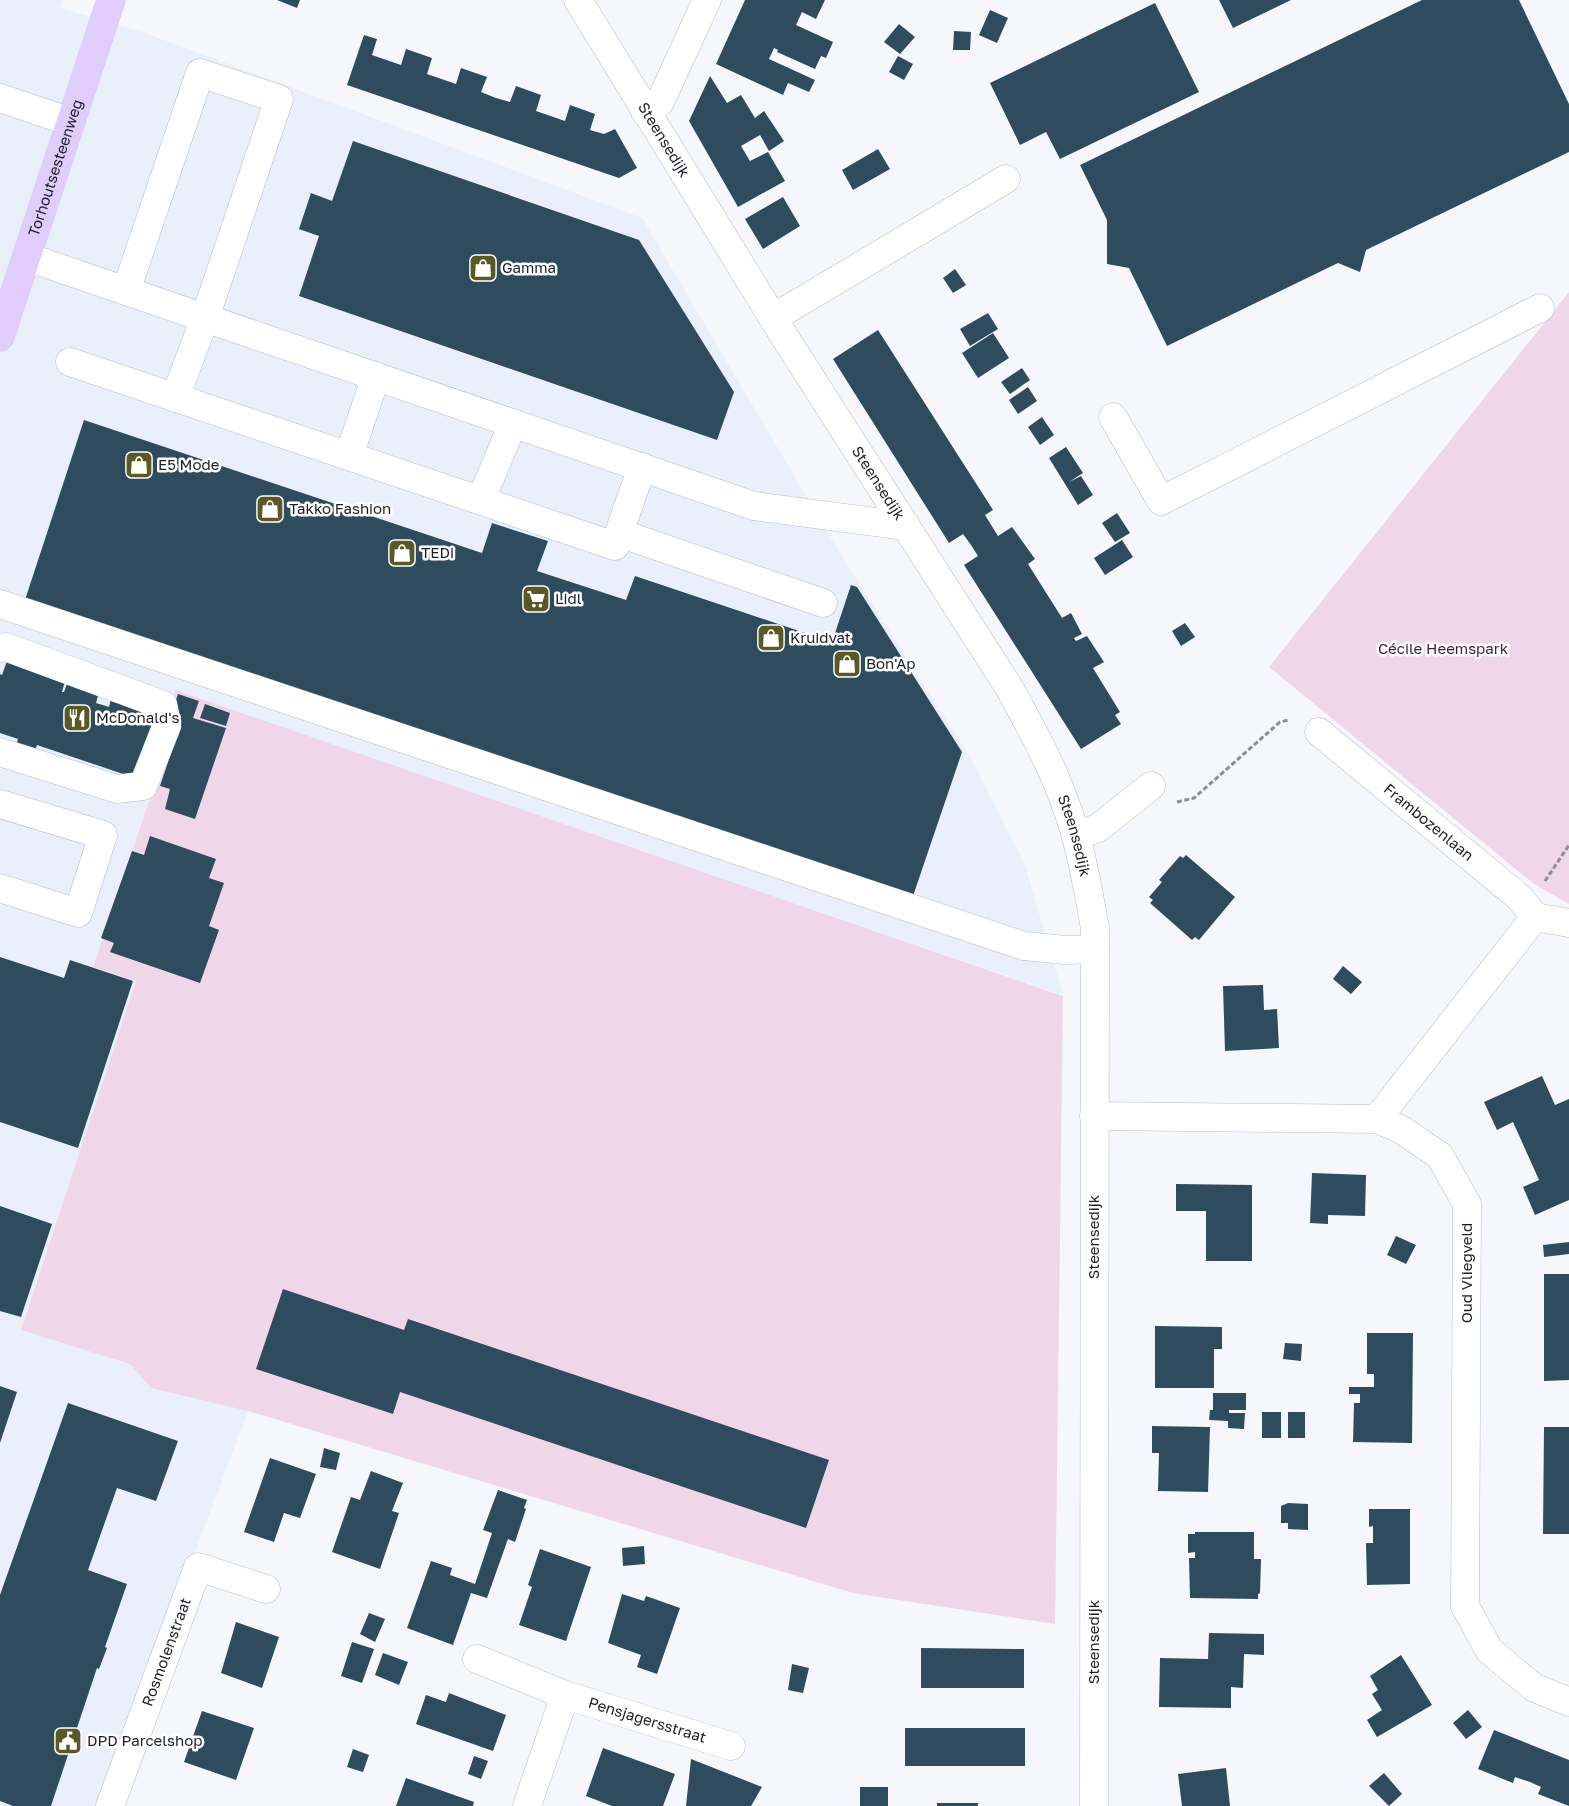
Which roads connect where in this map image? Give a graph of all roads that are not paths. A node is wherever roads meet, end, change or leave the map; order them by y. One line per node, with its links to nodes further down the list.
1 (111, 0): 6 (main road, Torhoutsesteenweg)
2 (578, 0): 5 (street, Steensedijk)
3 (707, 0): 5 (street)
4 (0, 98): 6 (street)
5 (645, 112): 12 (street, Steensedijk)
6 (71, 122): 8 (main road, Torhoutsesteenweg)
7 (1006, 180): 12 (street)
8 (27, 257): 9 (street); 13 (main road, Torhoutsesteenweg)
9 (126, 291): 11 (street); 11 (street)
10 (1540, 308): 17 (street)
11 (206, 318): 15 (street); 16 (street)
12 (773, 318): 22 (street, Steensedijk)
13 (0, 337)
14 (70, 362): 16 (street)
15 (376, 376): 18 (street); 19 (street)
16 (175, 398): 19 (street)
17 (1113, 416)
18 (513, 423): 20 (street); 21 (street)
19 (349, 456): 21 (street)
20 (642, 467): 22 (street); 23 (street)
21 (481, 500): 23 (street)
22 (906, 526): 31 (street, Steensedijk)
23 (619, 533): 24 (street)
24 (823, 603)
25 (0, 604): 35 (street)
26 (0, 648): 28 (street)
27 (1319, 732): 33 (street, Frambozenlaan)
28 (0, 752)
29 (1151, 786): 31 (street)
30 (0, 804): 32 (street)
31 (1076, 836): 35 (street, Steensedijk)
32 (0, 888)
33 (1536, 917): 34 (street); 37 (street)
34 (1569, 923)
35 (1095, 949): 36 (street, Steensedijk)
36 (1094, 1116): 37 (street, Oud Vliegveld); 45 (street, Steensedijk)
37 (1378, 1119): 41 (street, Oud Vliegveld)
38 (266, 1589): 43 (street, Rosmolenstraat)
39 (477, 1659): 40 (street, Pensjagersstraat)
40 (565, 1695): 42 (street, Pensjagersstraat); 44 (street)
41 (1569, 1702)
42 (731, 1746)
43 (110, 1806)
44 (527, 1806)
45 (1094, 1806)

